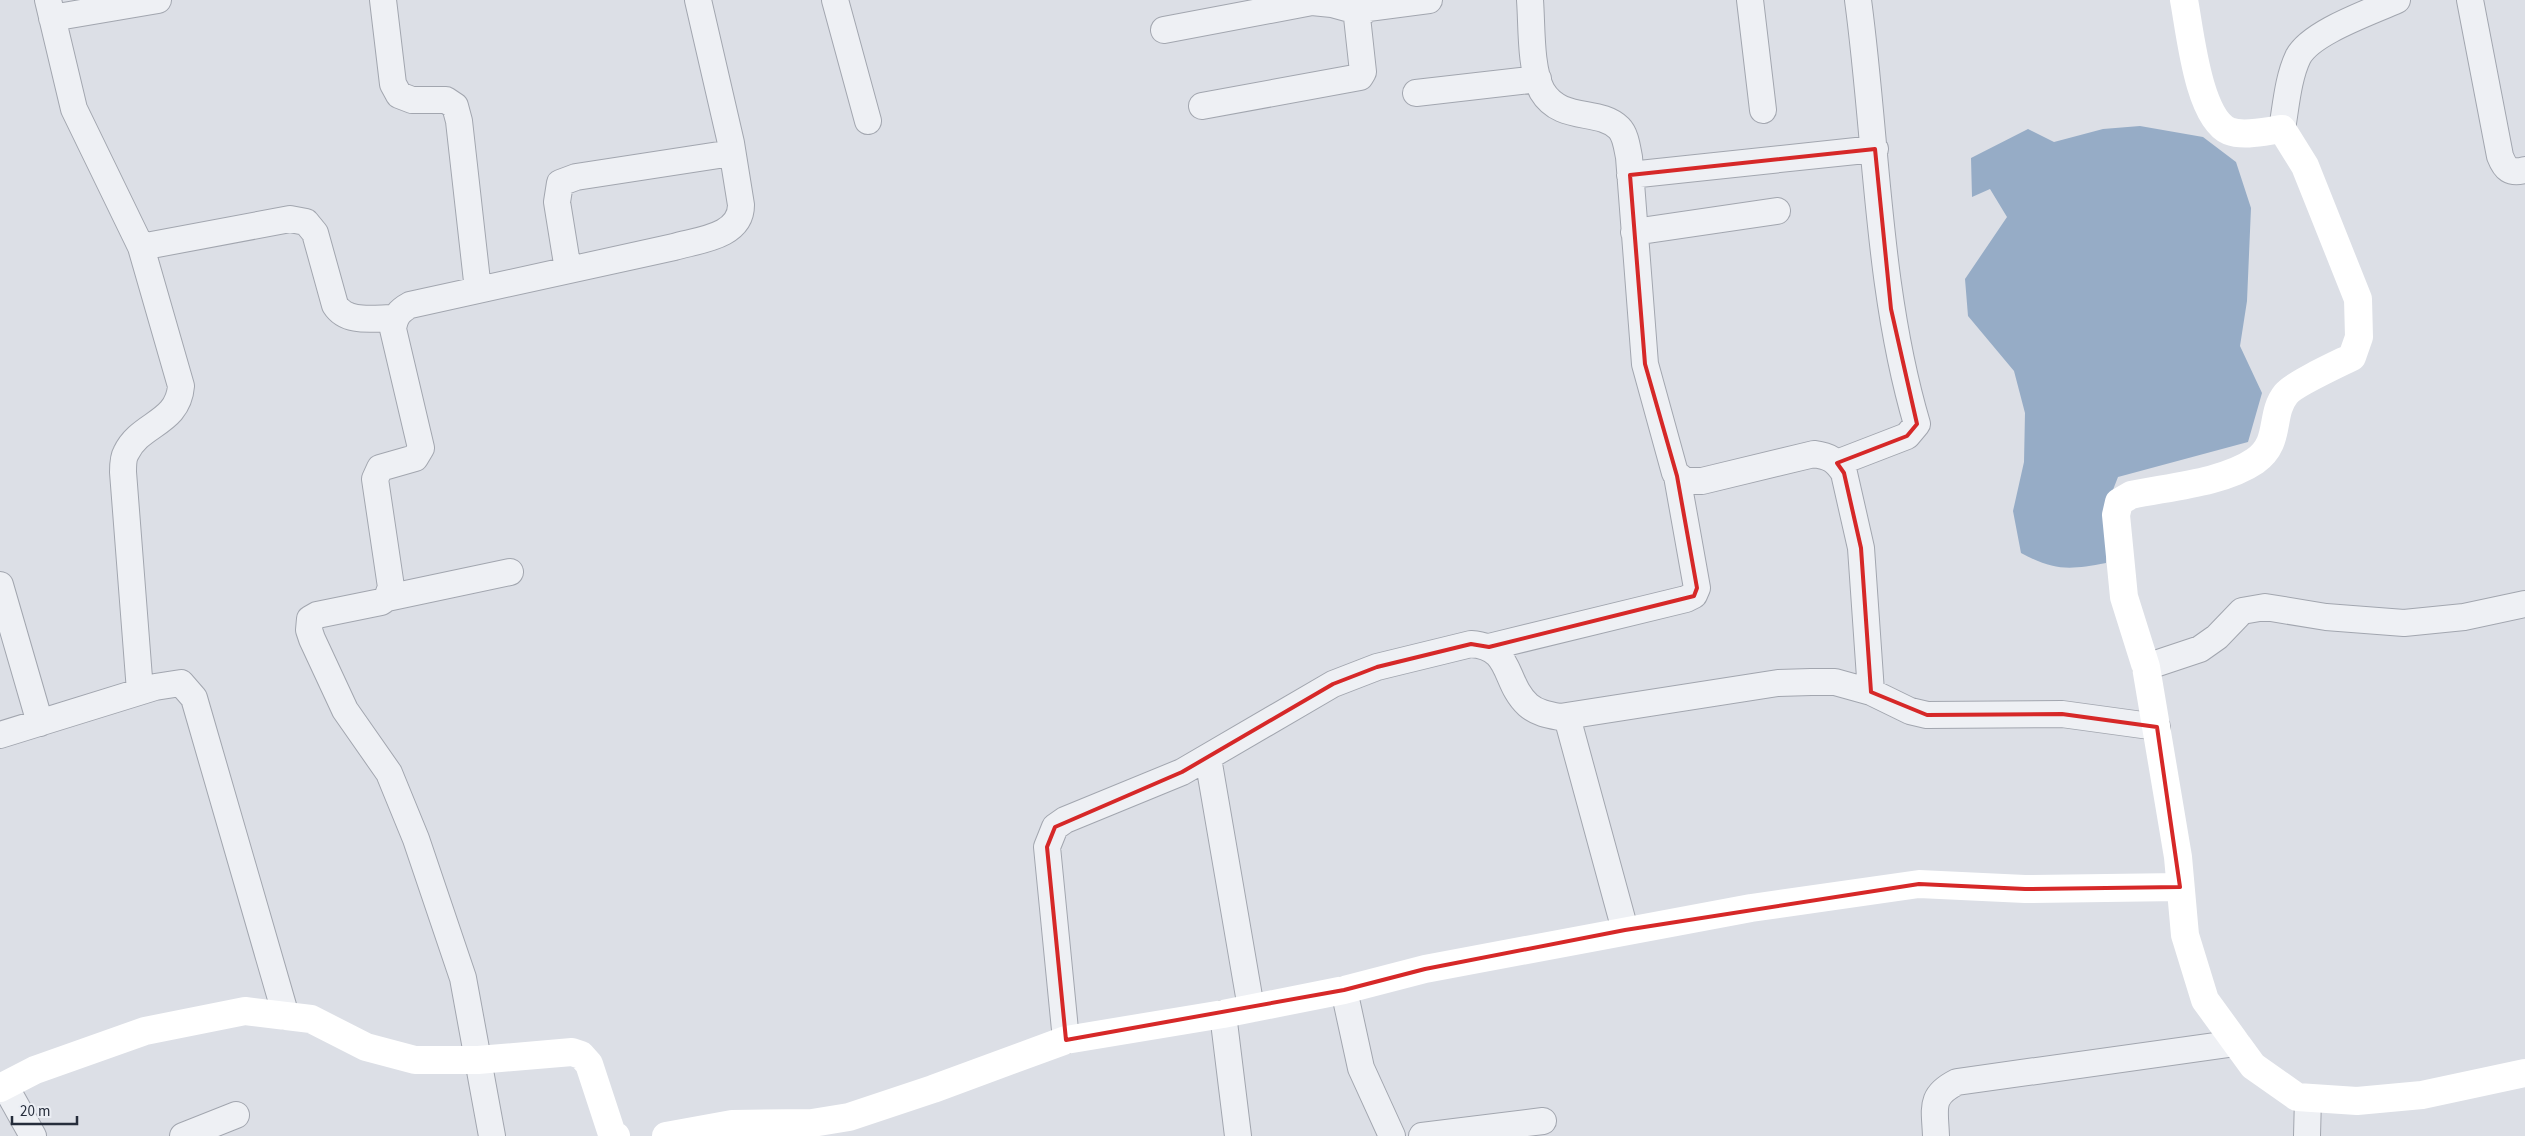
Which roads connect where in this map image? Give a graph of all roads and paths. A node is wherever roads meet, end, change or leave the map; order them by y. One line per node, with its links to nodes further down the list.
1 (158, 0): 12 (street)
2 (383, 0): 29 (street)
3 (698, 0): 22 (street)
4 (835, 0): 19 (street)
5 (1429, 0): 13 (street)
6 (1530, 0): 15 (street)
7 (1750, 0): 18 (street)
8 (1858, 0): 21 (street)
9 (2184, 0): 20 (street)
10 (2397, 0): 20 (street)
11 (2470, 0): 23 (street)
12 (50, 9): 27 (street)
13 (1361, 12): 14 (street); 17 (street)
14 (1164, 30)
15 (1538, 79): 16 (street); 24 (street)
16 (1416, 92)
17 (1202, 106)
18 (1763, 110)
19 (868, 121)
20 (2282, 129): 38 (street)
21 (1874, 148): 24 (street); 31 (street)
22 (732, 152): 28 (street); 28 (street)
23 (2525, 170)
24 (1630, 175): 26 (street)
25 (1778, 211): 26 (street)
26 (1634, 232): 32 (street)
27 (141, 247): 30 (street); 39 (street)
28 (568, 270): 29 (street)
29 (478, 290): 30 (street)
30 (395, 318): 35 (street)
31 (1837, 463): 32 (street); 40 (street)
32 (1677, 476): 37 (street)
33 (510, 572): 35 (street)
34 (0, 586): 42 (street)
35 (387, 598): 54 (street)
36 (2525, 604): 38 (street)
37 (1489, 647): 41 (street); 45 (street)
38 (2146, 667): 43 (street)
39 (140, 691): 42 (street); 51 (street)
40 (1870, 692): 41 (street); 43 (street)
41 (1567, 717): 47 (street)
42 (40, 723): 44 (street)
43 (2157, 727): 46 (street)
44 (0, 735)
45 (1208, 758): 49 (street); 52 (street)
46 (2180, 887): 47 (street); 53 (street)
47 (1625, 930): 48 (street)
48 (1344, 990): 49 (street); 67 (street)
49 (1252, 1008): 50 (street)
50 (1223, 1014): 52 (street); 66 (street)
51 (286, 1016): 54 (street); 56 (street)
52 (1066, 1040): 60 (street)
53 (2236, 1043): 57 (street); 69 (street)
54 (478, 1060): 61 (street); 64 (street)
55 (2525, 1073): 57 (street)
56 (2, 1087): 62 (street)
57 (2308, 1098): 70 (street)
58 (236, 1115): 63 (street)
59 (1542, 1121): 68 (street)
60 (814, 1129): 65 (street)
61 (614, 1135)
62 (33, 1136)
63 (183, 1136)
64 (492, 1136)
65 (666, 1136)
66 (1238, 1136)
67 (1392, 1136)
68 (1422, 1136)
69 (1936, 1136)
70 (2307, 1136)

